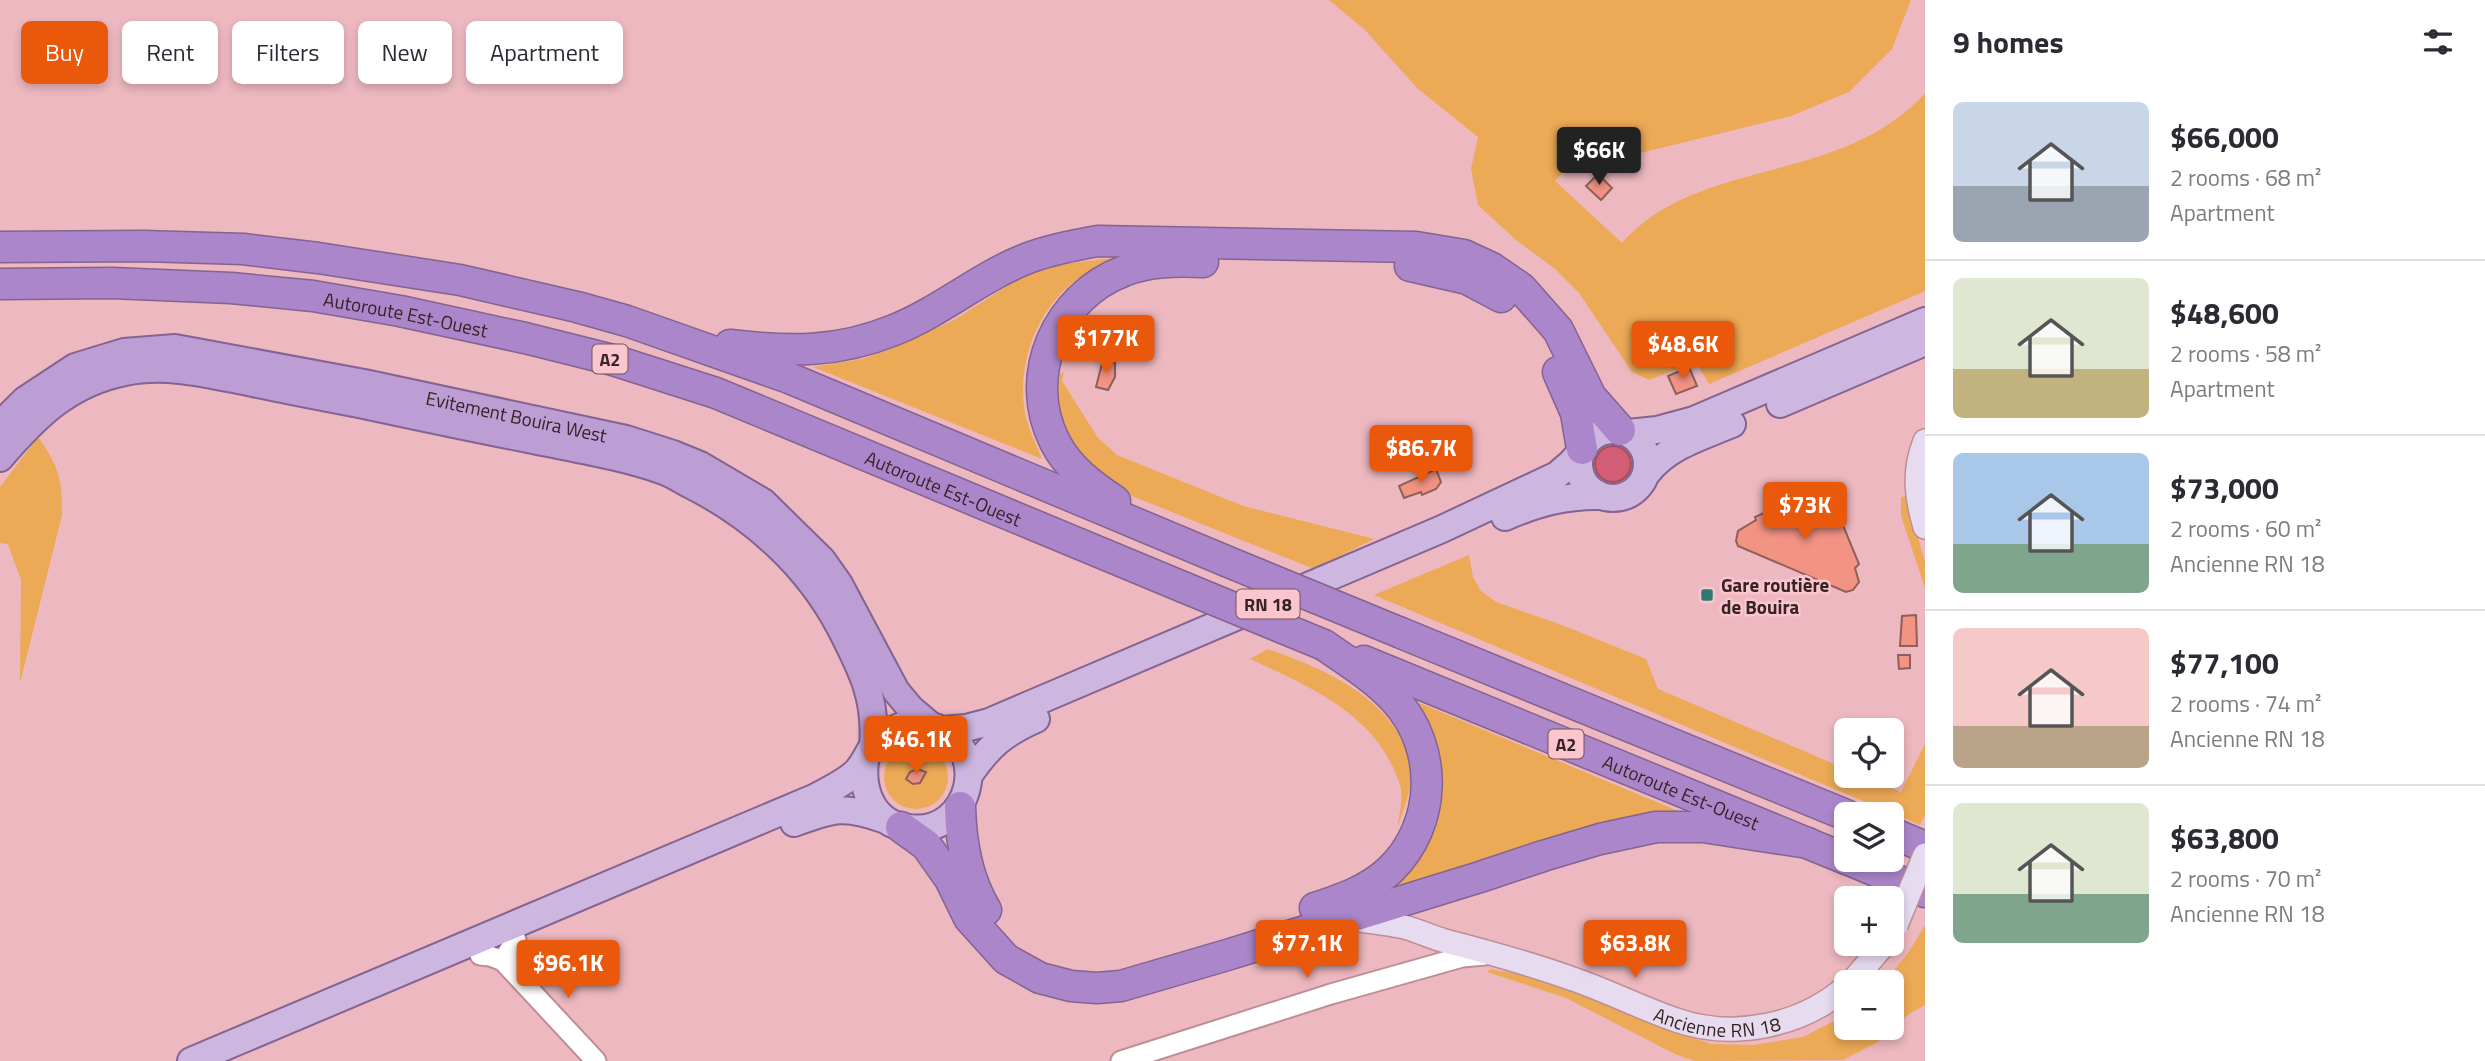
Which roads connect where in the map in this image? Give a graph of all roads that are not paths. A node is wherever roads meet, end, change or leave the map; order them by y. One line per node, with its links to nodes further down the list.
1 (0, 247): 4 (highway, Autoroute Est-Ouest / A2)
2 (0, 284): 15 (highway, Autoroute Est-Ouest / A2, bridge)
3 (1925, 321): 7 (main road)
4 (678, 339): 7 (highway); 14 (highway, Autoroute Est-Ouest / A2)
5 (1925, 342): 11 (main road)
6 (0, 425): 16 (highway, Evitement Bouira West)
7 (1624, 432): 9 (main road); 11 (main road)
8 (1925, 441): 13 (main road)
9 (1582, 450): 12 (main road); 14 (highway); 16 (main road, RN 18)
10 (0, 458): 17 (highway, Evitement Bouira West)
11 (1647, 473): 12 (main road)
12 (1602, 496): 18 (main road, RN 18)
13 (1925, 527)
14 (1175, 538): 20 (highway, Autoroute Est-Ouest / A2, bridge)
15 (1324, 645): 19 (highway); 23 (highway, Autoroute Est-Ouest / A2)
16 (936, 728): 17 (main road); 18 (main road)
17 (869, 754): 21 (main road); 38 (main road)
18 (970, 775): 19 (main road)
19 (960, 807): 21 (main road)
20 (1834, 810)
21 (893, 824): 30 (highway); 31 (main road)
22 (1904, 838): 24 (highway)
23 (1808, 843): 25 (highway, Autoroute Est-Ouest / A2); 30 (highway)
24 (1925, 847)
25 (1834, 854)
26 (1925, 855): 29 (main road, bridge)
27 (1878, 872): 28 (highway, Autoroute Est-Ouest / A2)
28 (1925, 892)
29 (1904, 904)
30 (1346, 919): 34 (main road, Ancienne RN 18)
31 (516, 940): 32 (main road); 35 (street)
32 (480, 955): 35 (street); 39 (main road)
33 (1873, 956): 36 (main road)
34 (1504, 957): 37 (main road, Ancienne RN 18); 41 (street, Ancienne RN 18)
35 (509, 967): 40 (street)
36 (1862, 970)
37 (1834, 994)
38 (191, 1061)
39 (232, 1061)
40 (596, 1061)
41 (1121, 1061)

